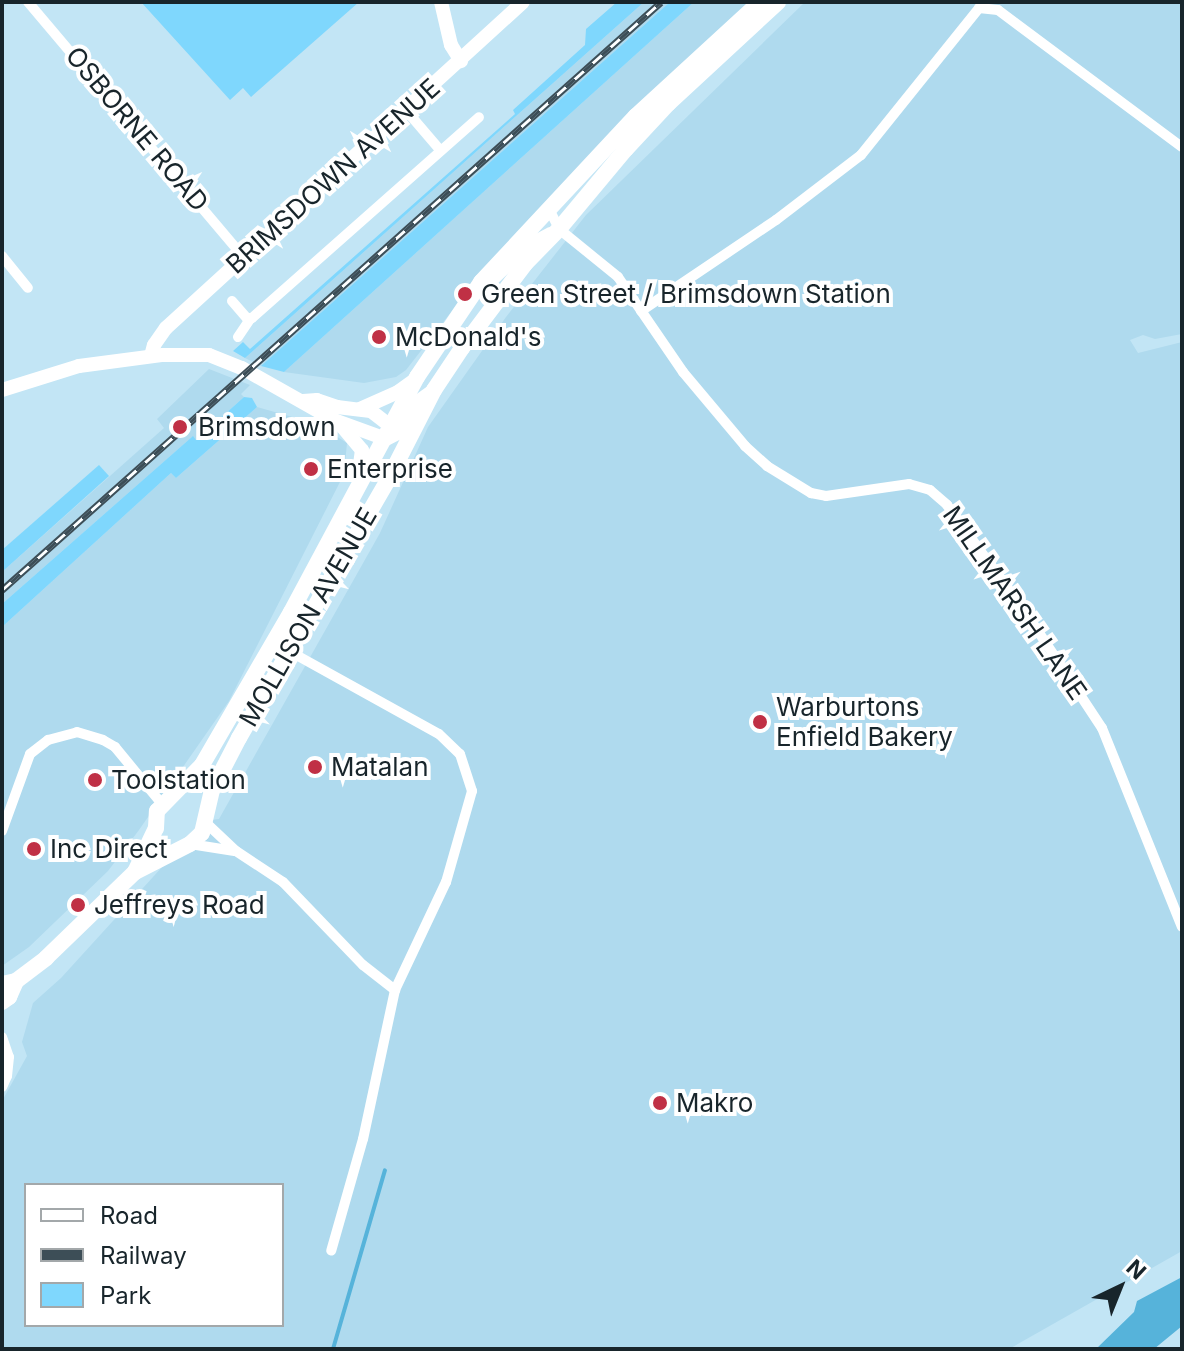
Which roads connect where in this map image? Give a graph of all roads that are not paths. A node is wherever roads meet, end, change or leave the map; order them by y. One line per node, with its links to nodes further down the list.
1 (28, 2): 14 (street, OSBORNE ROAD)
2 (441, 2): 6 (street)
3 (523, 2): 6 (street, BRIMSDOWN AVENUE)
4 (760, 2): 11 (main road, MOLLISON AVENUE)
5 (778, 2): 12 (main road, MOLLISON AVENUE)
6 (461, 61): 7 (street, BRIMSDOWN AVENUE)
7 (405, 109): 10 (street); 14 (street, BRIMSDOWN AVENUE)
8 (479, 117): 10 (street)
9 (1182, 147): 18 (street)
10 (440, 150): 19 (street)
11 (550, 211): 12 (street, MILLMARSH LANE); 17 (main road, MOLLISON AVENUE)
12 (559, 229): 17 (street, MOLLISON AVENUE); 18 (street, MILLMARSH LANE); 27 (main road, MOLLISON AVENUE)
13 (2, 256): 15 (street)
14 (244, 258): 21 (street, BRIMSDOWN AVENUE)
15 (28, 288)
16 (232, 301): 19 (street)
17 (462, 308): 22 (main road, MOLLISON AVENUE)
18 (641, 311): 37 (street, MILLMARSH LANE)
19 (250, 319): 20 (street)
20 (238, 337)
21 (151, 356): 23 (street); 24 (street)
22 (417, 377): 25 (street); 27 (main road, MOLLISON AVENUE)
23 (2, 390)
24 (302, 402): 25 (street); 26 (street)
25 (360, 409): 27 (street)
26 (334, 420): 27 (street); 28 (street)
27 (395, 436): 28 (main road, MOLLISON AVENUE); 29 (main road, MOLLISON AVENUE)
28 (356, 493): 30 (main road, MOLLISON AVENUE)
29 (289, 651): 31 (main road, MOLLISON AVENUE); 39 (street)
30 (167, 801): 31 (main road); 32 (main road, MOLLISON AVENUE); 33 (street)
31 (204, 818): 34 (main road, MOLLISON AVENUE); 35 (street)
32 (156, 828): 34 (main road); 36 (main road, MOLLISON AVENUE)
33 (2, 831)
34 (186, 845): 35 (street); 36 (main road, MOLLISON AVENUE)
35 (236, 851): 39 (street)
36 (135, 872): 38 (main road, MOLLISON AVENUE)
37 (1182, 927)
38 (9, 982): 40 (main road, MOLLISON AVENUE)
39 (395, 990): 43 (street)
40 (2, 1002)
41 (2, 1037): 42 (street)
42 (2, 1087)
43 (331, 1251)

